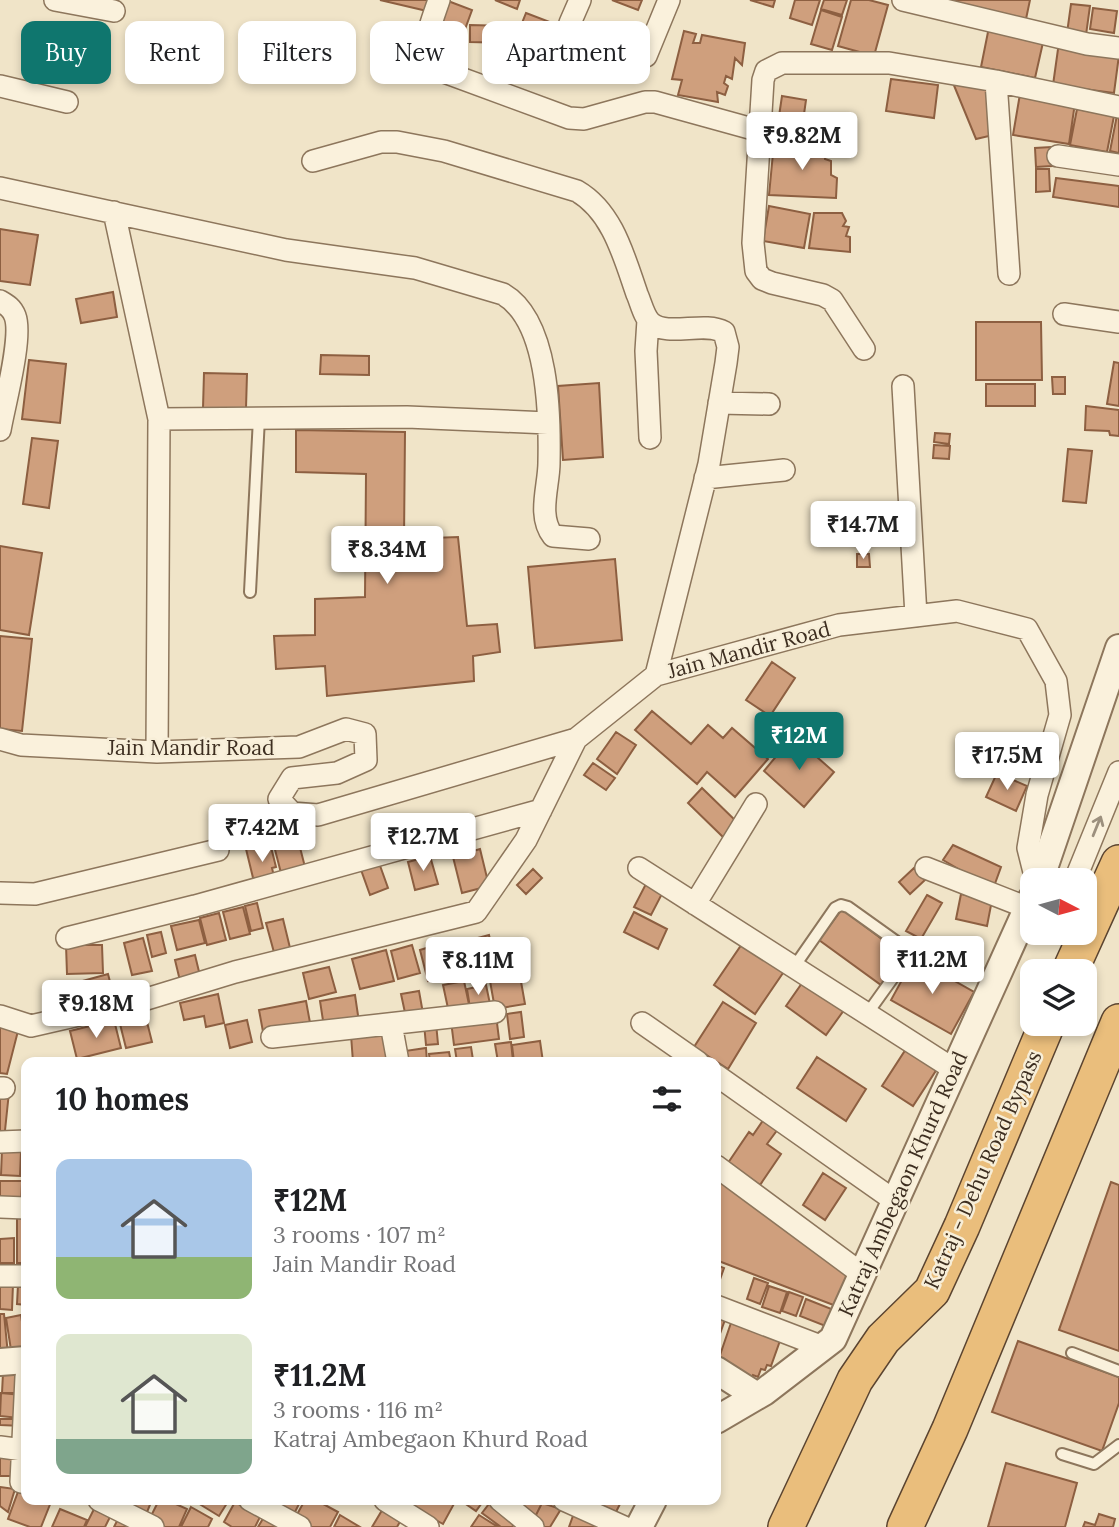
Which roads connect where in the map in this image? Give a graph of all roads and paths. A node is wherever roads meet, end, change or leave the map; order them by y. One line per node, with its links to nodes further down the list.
1 (55, 0): 6 (street)
2 (439, 0): 14 (street)
3 (580, 0): 7 (street)
4 (669, 0): 8 (street)
5 (903, 0): 9 (street)
6 (114, 11)
7 (571, 21)
8 (650, 46)
9 (1119, 48)
10 (996, 80): 13 (street); 14 (street); 20 (street)
11 (0, 86): 12 (street)
12 (67, 102)
13 (1119, 107)
14 (760, 131): 25 (street)
15 (1058, 156): 17 (street)
16 (313, 161): 23 (street)
17 (1119, 165)
18 (0, 188): 19 (street)
19 (114, 212): 30 (street); 31 (street)
20 (1009, 274)
21 (0, 301): 32 (street)
22 (1063, 314): 24 (street)
23 (648, 320): 27 (street); 33 (street)
24 (1119, 322)
25 (864, 349)
26 (903, 386): 38 (street)
27 (719, 403): 28 (street); 35 (street)
28 (769, 404)
29 (259, 418): 30 (street); 31 (street); 37 (lane)
30 (159, 419): 43 (street)
31 (548, 423): 36 (street)
32 (0, 430)
33 (650, 438)
34 (784, 470): 35 (street)
35 (705, 478): 40 (street)
36 (589, 539)
37 (250, 592)
38 (916, 616): 40 (street, Jain Mandir Road); 51 (street, Jain Mandir Road)
39 (1119, 648): 52 (street)
40 (656, 675): 42 (street, Jain Mandir Road)
41 (0, 739): 43 (street, Jain Mandir Road)
42 (576, 739): 43 (street, Jain Mandir Road); 46 (street)
43 (157, 752)
44 (1119, 772): 53 (street, one-way to 44)
45 (755, 804): 56 (street)
46 (541, 810): 58 (street); 63 (street)
47 (218, 850): 54 (street)
48 (1119, 863): 59 (highway)
49 (639, 868): 56 (street)
50 (926, 868): 55 (street)
51 (1034, 868)
52 (1042, 868)
53 (1080, 868)
54 (0, 893)
55 (1020, 900)
56 (695, 904): 60 (street)
57 (1020, 925): 71 (street, Katraj Ambegaon Khurd Road)
58 (67, 938)
59 (1072, 952)
60 (794, 967): 62 (street); 62 (lane)
61 (495, 1012): 66 (street)
62 (867, 1014): 71 (street)
63 (0, 1016)
64 (1119, 1021): 111 (highway)
65 (642, 1023): 70 (street)
66 (391, 1024): 68 (street); 69 (street)
67 (1042, 1036): 83 (highway, Katraj - Dehu Road Bypass)
68 (272, 1037)
69 (397, 1057)
70 (691, 1057)
71 (955, 1070): 77 (street, Katraj Ambegaon Khurd Road)
72 (1119, 1071): 112 (highway)
73 (721, 1079): 77 (street)
74 (21, 1141): 75 (street)
75 (0, 1142)
76 (721, 1170): 80 (street)
77 (895, 1201): 80 (street, Katraj Ambegaon Khurd Road)
78 (0, 1207): 79 (street)
79 (21, 1208)
80 (862, 1274): 85 (street, Katraj Ambegaon Khurd Road)
81 (0, 1276): 82 (street)
82 (21, 1276)
83 (932, 1291): 109 (highway, Katraj - Dehu Road Bypass); 110 (highway)
84 (721, 1308): 85 (street)
85 (823, 1347): 90 (street, Katraj Ambegaon Khurd Road)
86 (1072, 1353): 88 (lane)
87 (18, 1368): 91 (street)
88 (1119, 1371)
89 (721, 1373): 90 (street)
90 (757, 1396): 92 (street, Katraj Ambegaon Khurd Road)
91 (21, 1417)
92 (721, 1417)
93 (1119, 1445): 96 (lane)
94 (0, 1447): 95 (street)
95 (21, 1450)
96 (1062, 1454)
97 (109, 1505): 103 (street)
98 (259, 1505): 104 (street)
99 (392, 1505): 105 (street)
100 (506, 1505): 106 (street)
101 (576, 1505): 107 (street)
102 (650, 1505): 108 (street)
103 (153, 1527)
104 (300, 1527)
105 (428, 1527)
106 (533, 1527)
107 (624, 1527)
108 (639, 1527)
109 (786, 1527)
110 (806, 1527)
111 (905, 1527)
112 (928, 1527)

